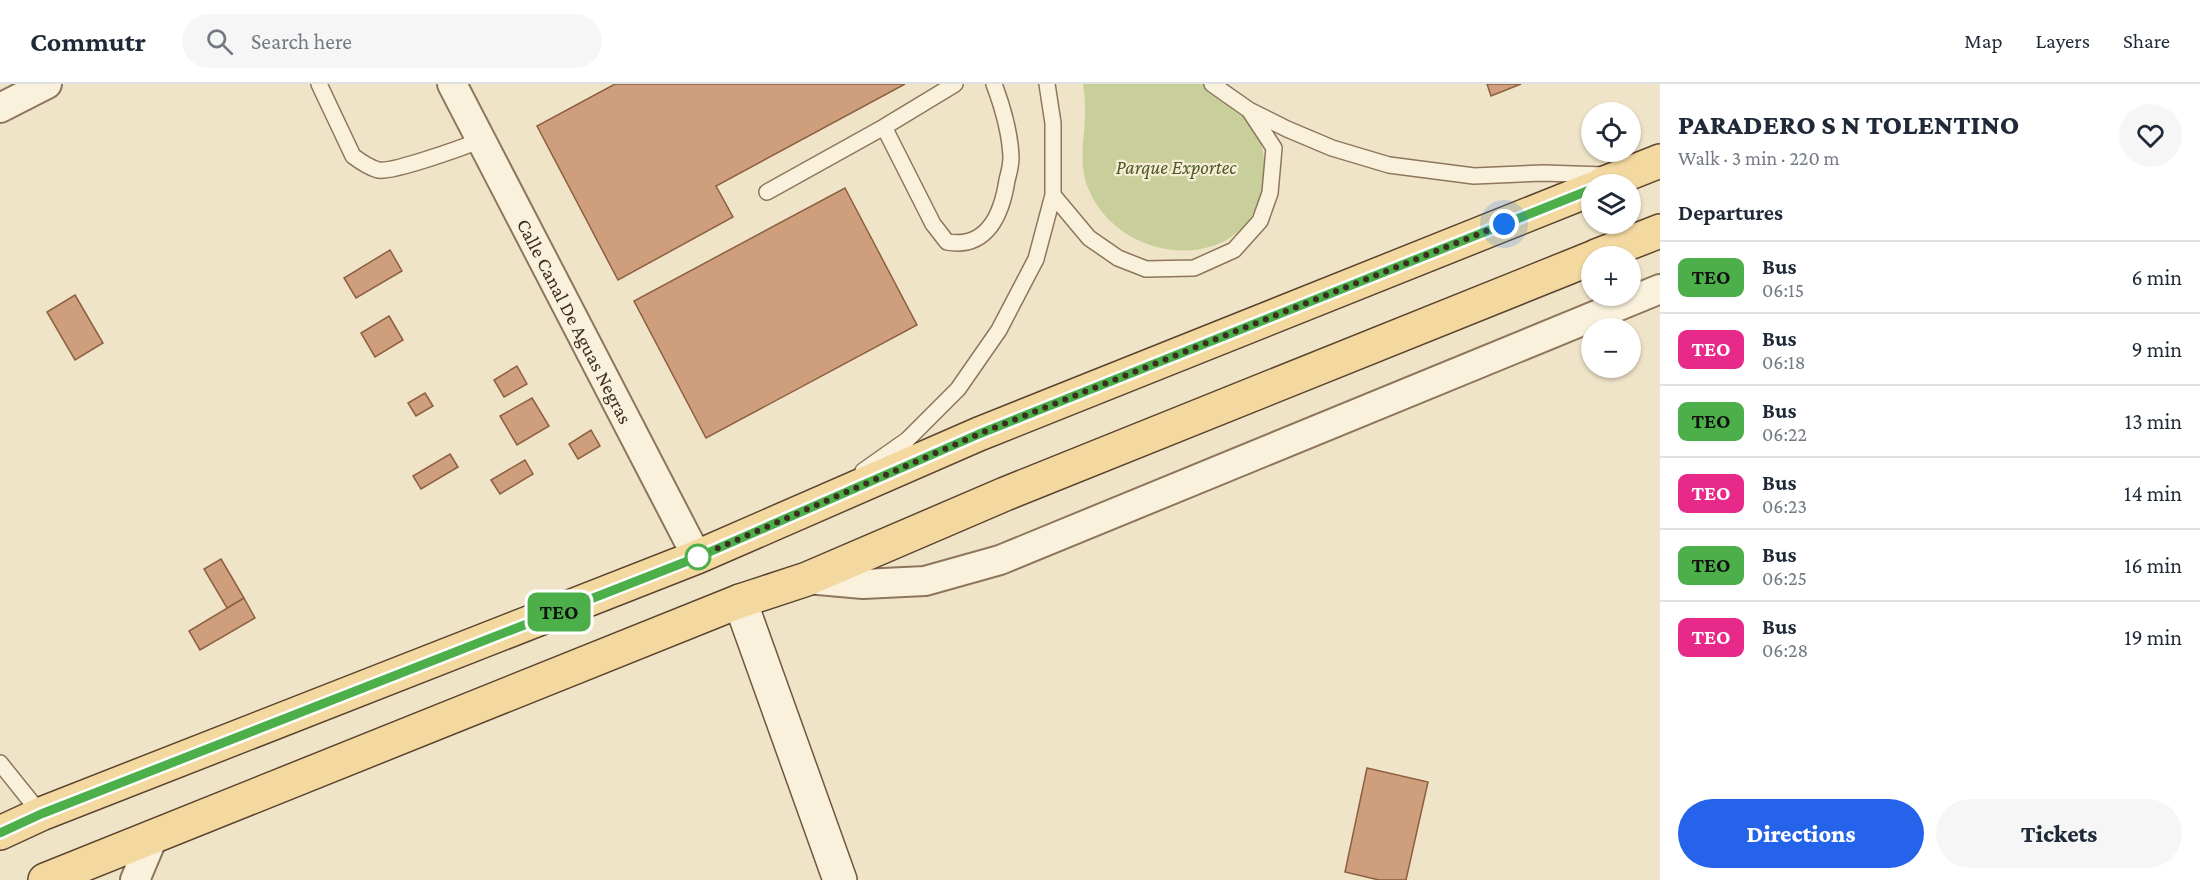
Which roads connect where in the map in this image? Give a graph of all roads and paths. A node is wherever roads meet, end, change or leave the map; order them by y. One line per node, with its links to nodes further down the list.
1 (47, 84): 8 (street)
2 (319, 84): 11 (lane)
3 (452, 84): 11 (street, Calle Canal De Aguas Negras)
4 (955, 84): 10 (lane)
5 (994, 84): 10 (lane)
6 (1047, 84): 17 (lane)
7 (1212, 84): 9 (lane)
8 (0, 108)
9 (1249, 110): 14 (lane); 17 (lane)
10 (884, 128): 15 (lane)
11 (481, 140): 23 (street, Calle Canal De Aguas Negras)
12 (1660, 161): 13 (main road)
13 (1629, 174)
14 (1581, 177)
15 (767, 192)
16 (1581, 193): 22 (main road)
17 (1053, 195): 22 (lane)
18 (1660, 231): 19 (main road)
19 (1622, 246)
20 (1581, 262): 24 (main road)
21 (1660, 289): 24 (street)
22 (819, 502): 23 (main road)
23 (698, 557): 27 (main road)
24 (807, 579): 25 (main road)
25 (740, 601): 29 (main road); 32 (main road)
26 (0, 763): 27 (lane)
27 (41, 814): 28 (main road)
28 (0, 833)
29 (154, 835): 30 (main road); 31 (street)
30 (45, 880)
31 (135, 880)
32 (840, 880)

